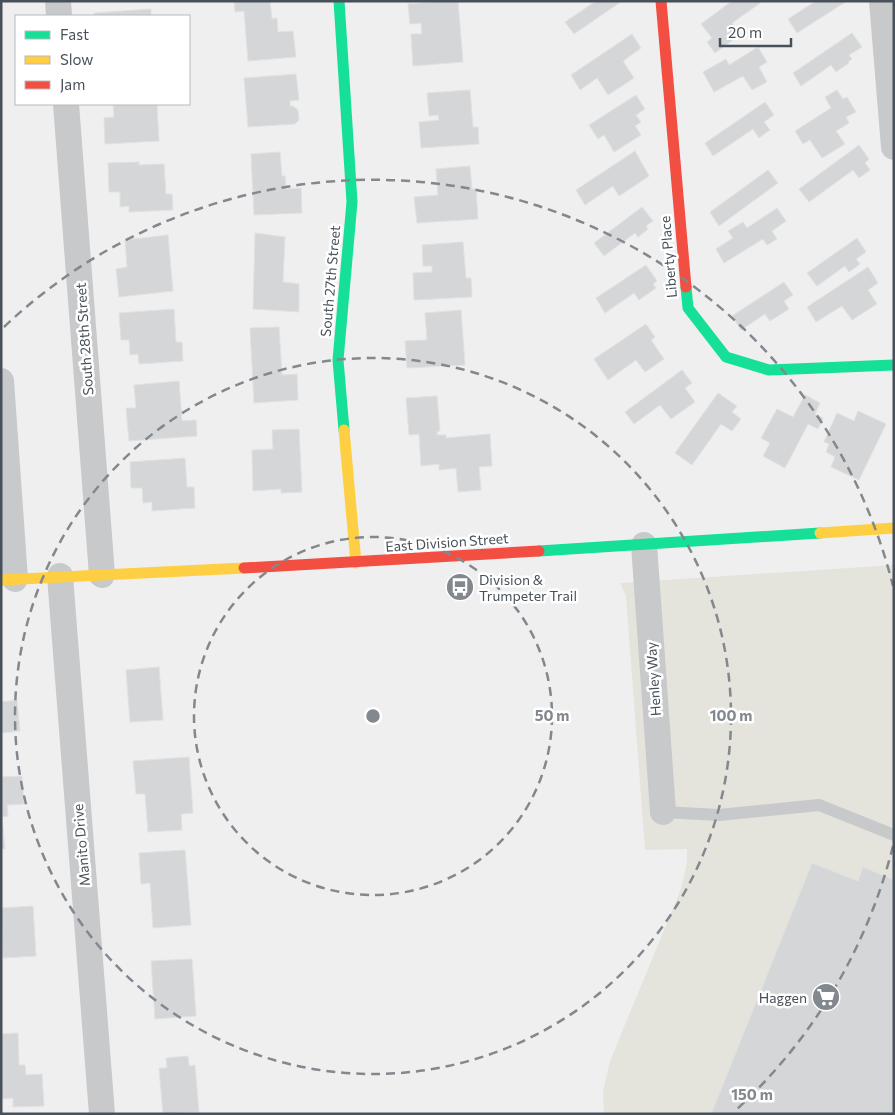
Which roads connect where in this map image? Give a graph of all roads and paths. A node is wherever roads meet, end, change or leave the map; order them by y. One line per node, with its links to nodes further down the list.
1 (58, 1): 5 (street)
2 (339, 1): 14 (street, South 27th Street)
3 (661, 1): 8 (street, Liberty Place)
4 (882, 1): 7 (street)
5 (59, 15)
6 (66, 105): 15 (street, South 28th Street)
7 (894, 147)
8 (894, 365)
9 (1, 381): 17 (street)
10 (894, 528): 11 (street, East Division Street)
11 (867, 530): 12 (lane); 13 (street, East Division Street)
12 (894, 541)
13 (644, 545): 14 (street, East Division Street); 18 (street, Henley Way)
14 (356, 563): 15 (street, East Division Street)
15 (102, 575): 16 (street, East Division Street)
16 (60, 576): 17 (street, East Division Street); 20 (street, Manito Drive)
17 (8, 579)
18 (662, 812): 19 (lane)
19 (894, 835)
20 (102, 1114)

